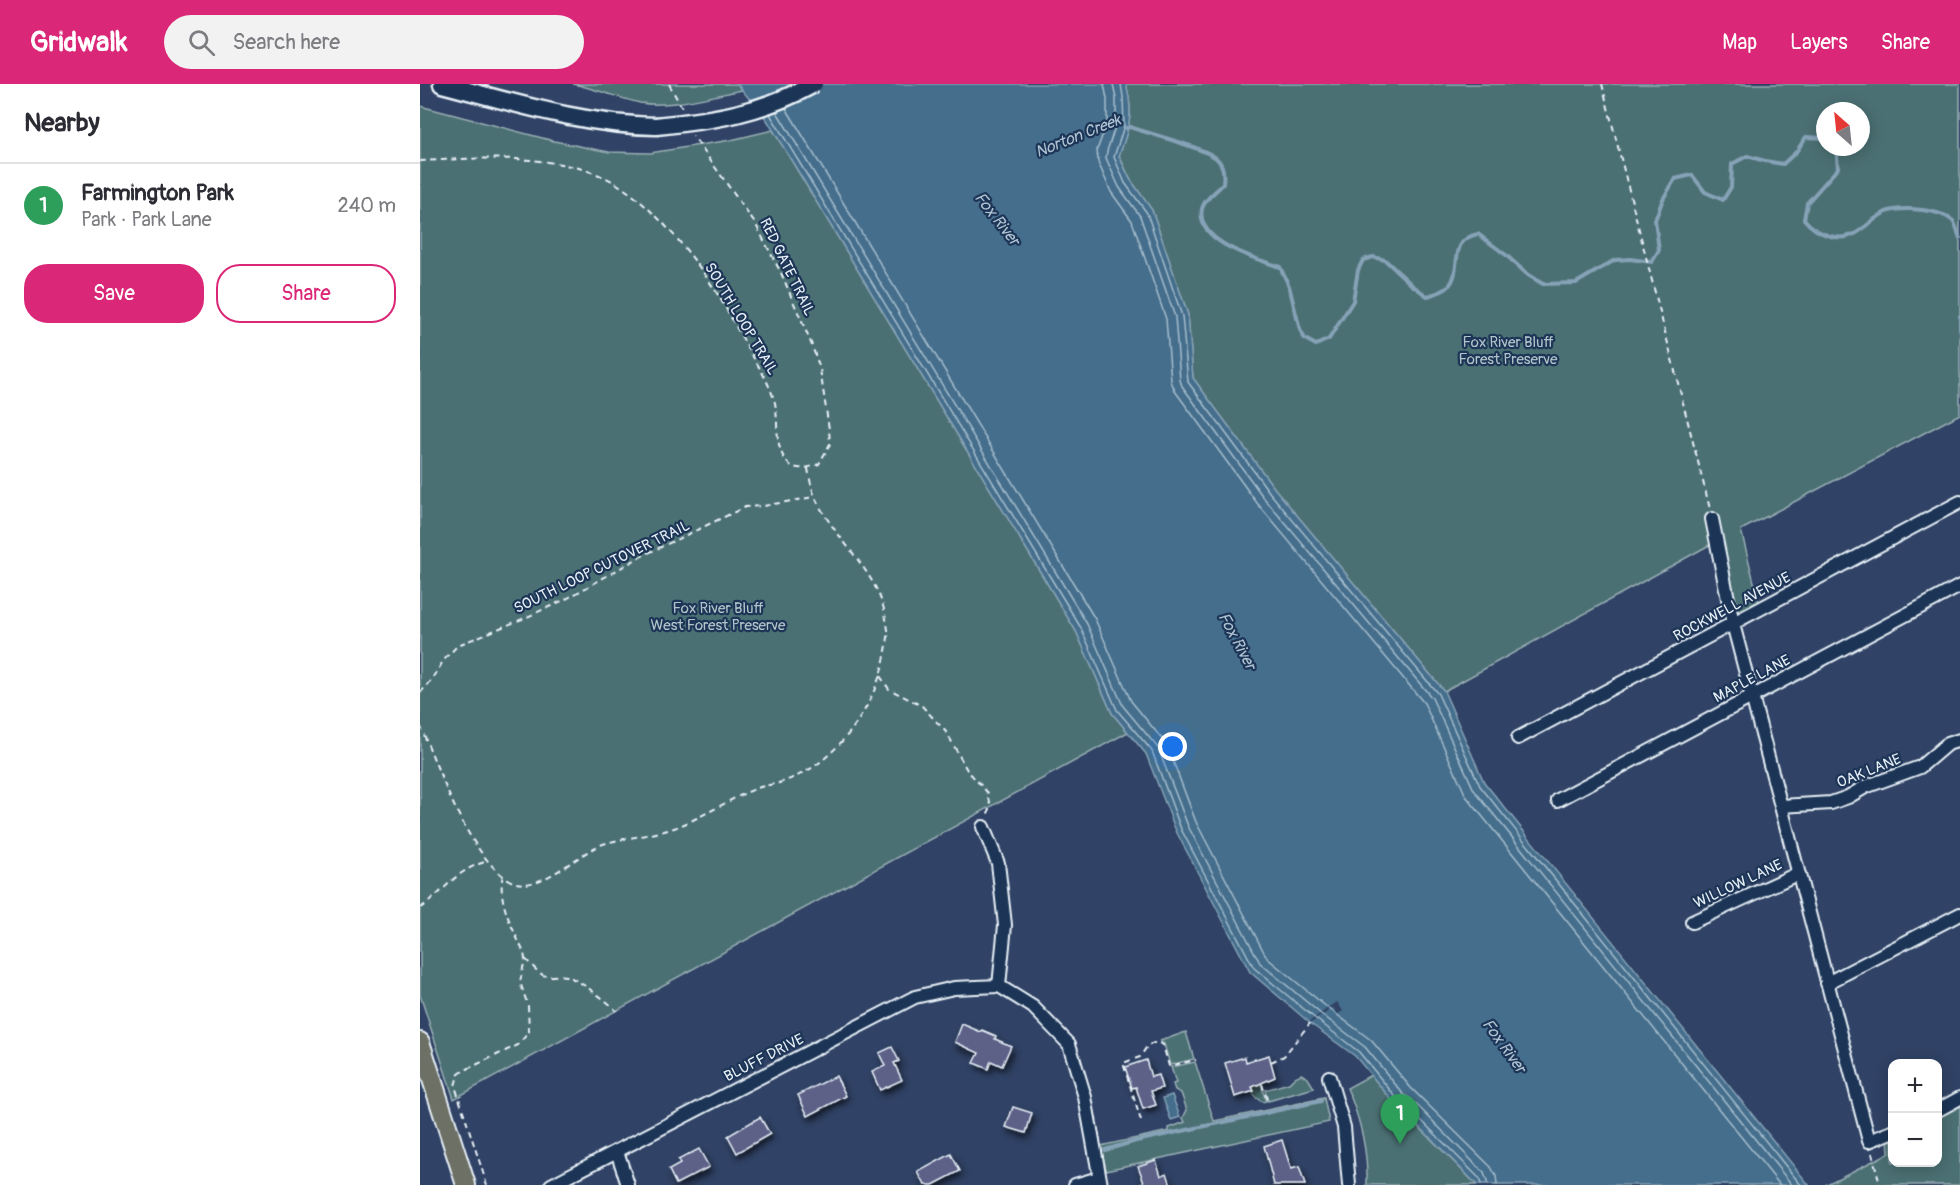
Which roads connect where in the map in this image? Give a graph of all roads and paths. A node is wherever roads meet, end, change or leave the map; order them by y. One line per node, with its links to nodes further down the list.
1 (442, 84): 3 (main road, bridge)
2 (669, 84): 5 (path)
3 (814, 84)
4 (1602, 84): 11 (path)
5 (683, 112)
6 (689, 127): 8 (path, RED GATE TRAIL)
7 (420, 161): 8 (path, SOUTH LOOP TRAIL)
8 (808, 468): 9 (path)
9 (815, 497): 14 (path); 15 (path, SOUTH LOOP CUTOVER TRAIL)
10 (1960, 502): 13 (street, ROCKWELL AVENUE)
11 (1712, 519): 13 (street)
12 (1960, 586): 16 (street, MAPLE LANE)
13 (1733, 624): 16 (street); 18 (street, ROCKWELL AVENUE)
14 (880, 676): 22 (path); 24 (path)
15 (420, 693)
16 (1751, 696): 20 (street, MAPLE LANE); 21 (street)
17 (420, 725): 23 (path)
18 (1518, 738)
19 (1960, 740): 21 (street, OAK LANE)
20 (1558, 800)
21 (1781, 806): 25 (street)
22 (983, 827): 31 (street)
23 (488, 861): 24 (path); 26 (path)
24 (503, 874): 29 (path)
25 (1797, 874): 28 (street, WILLOW LANE); 30 (street)
26 (420, 908)
27 (1960, 914): 30 (street)
28 (1692, 922)
29 (525, 959): 32 (path); 50 (path)
30 (1827, 984): 46 (street)
31 (999, 986): 47 (street, BLUFF DRIVE); 48 (street)
32 (616, 1011)
33 (1310, 1023): 36 (path)
34 (420, 1042): 49 (main road)
35 (1196, 1060): 40 (path)
36 (1270, 1062)
37 (1329, 1077): 54 (street)
38 (1262, 1084): 42 (path)
39 (1138, 1089): 40 (path)
40 (1132, 1092): 44 (path)
41 (1960, 1098): 43 (street)
42 (1268, 1104)
43 (1942, 1108)
44 (1141, 1121)
45 (1888, 1134): 46 (street)
46 (1869, 1141): 55 (path)
47 (617, 1151): 51 (street, BLUFF DRIVE); 52 (street)
48 (1100, 1182): 53 (street)
49 (466, 1185)
50 (487, 1185)
51 (551, 1185)
52 (628, 1185)
53 (1075, 1185)
54 (1349, 1185)
55 (1880, 1185)

